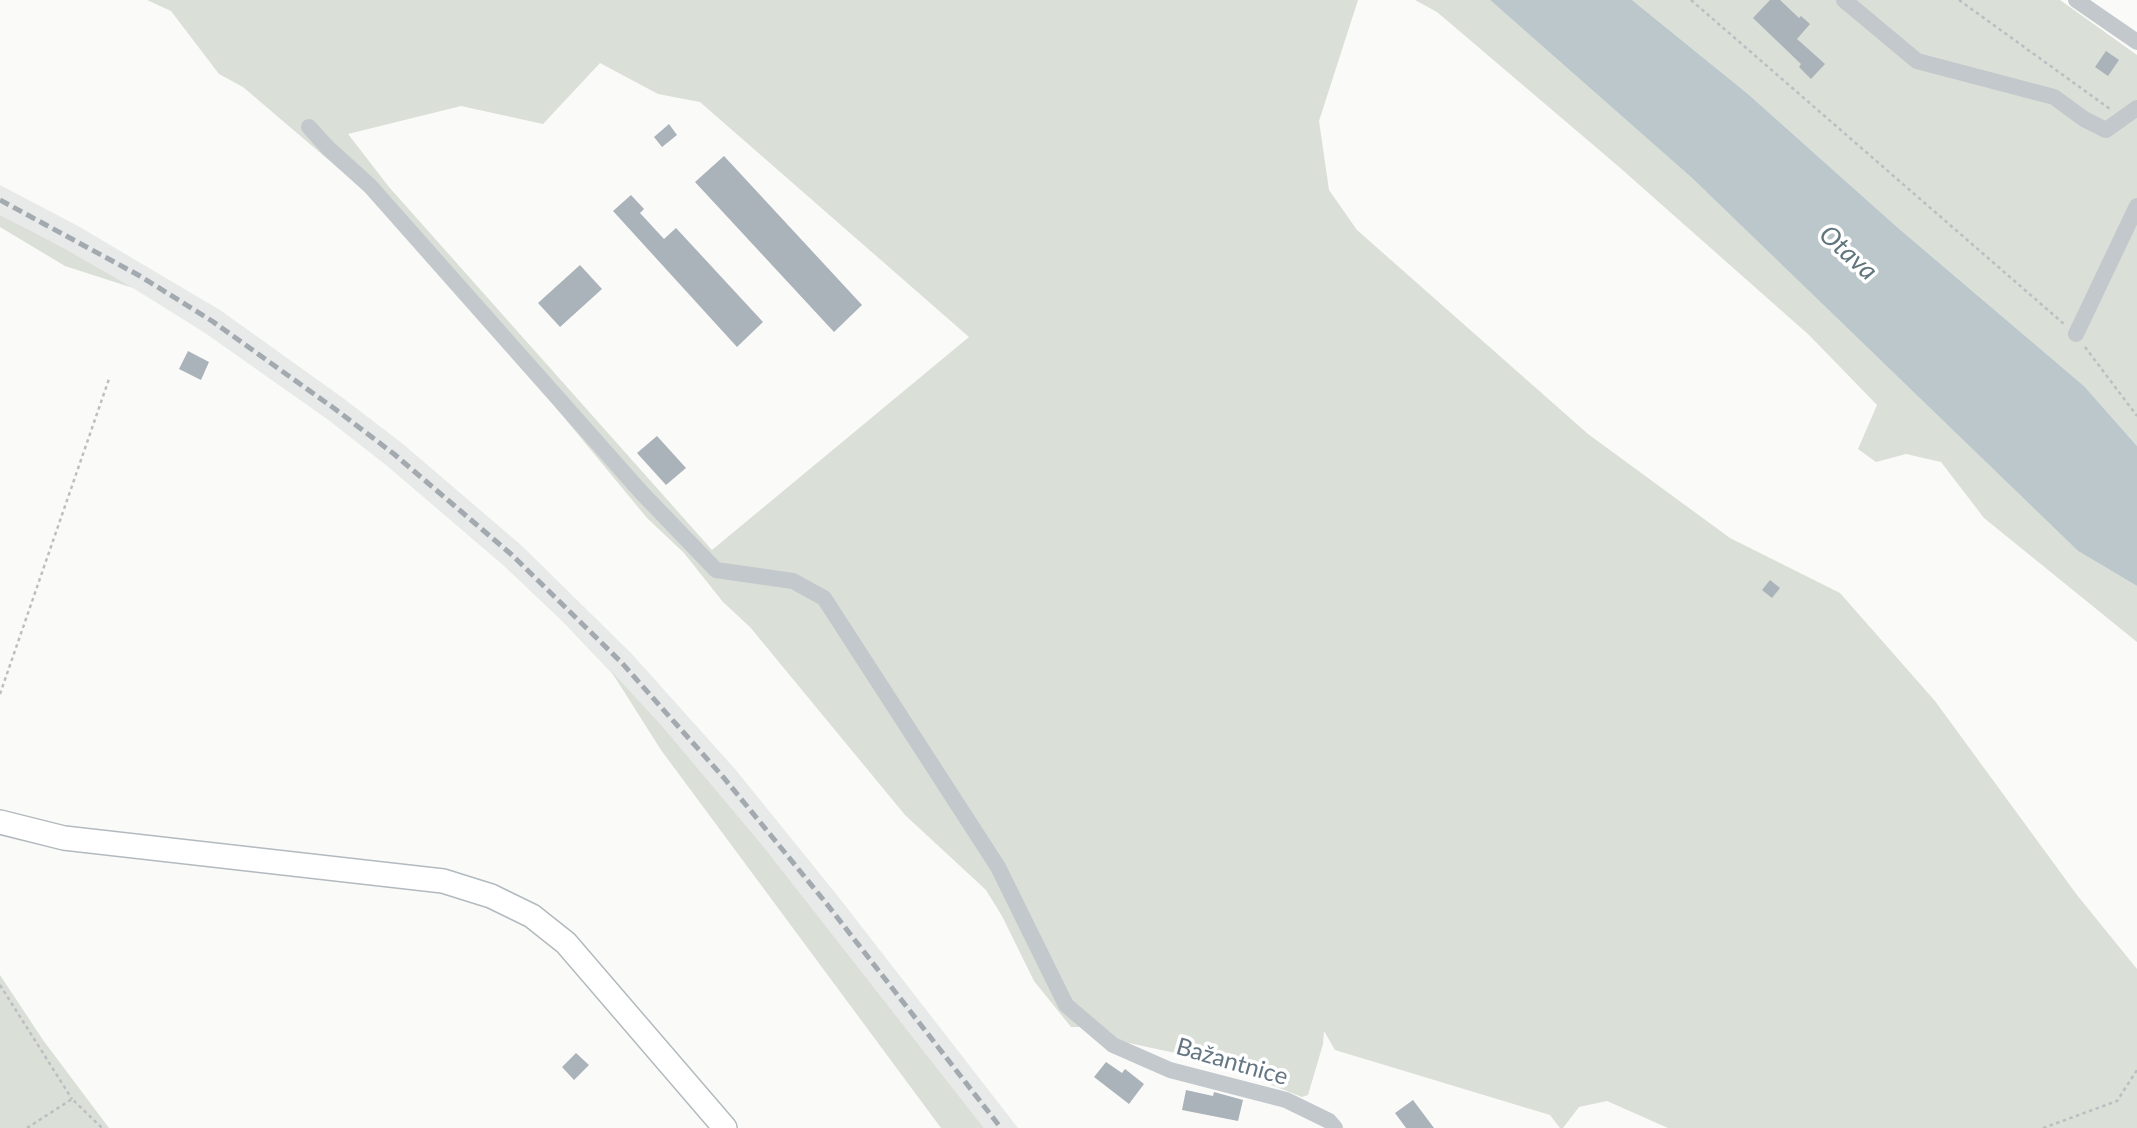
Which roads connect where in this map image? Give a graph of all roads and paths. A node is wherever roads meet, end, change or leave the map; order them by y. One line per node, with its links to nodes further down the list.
1 (1691, 0): 10 (path)
2 (1843, 0): 7 (street)
3 (1959, 0): 7 (path)
4 (2076, 0): 5 (street)
5 (2137, 42)
6 (2137, 108): 7 (street)
7 (2124, 119)
8 (309, 127): 21 (street, Bažantnice)
9 (2137, 206): 10 (street)
10 (2076, 334): 12 (path)
11 (109, 379): 13 (path)
12 (2137, 415)
13 (0, 694)
14 (0, 822): 20 (street)
15 (0, 985): 17 (path)
16 (2137, 1070): 22 (path)
17 (72, 1099): 18 (path); 19 (path)
18 (27, 1128)
19 (102, 1128)
20 (725, 1128)
21 (1335, 1128)
22 (2043, 1128)

